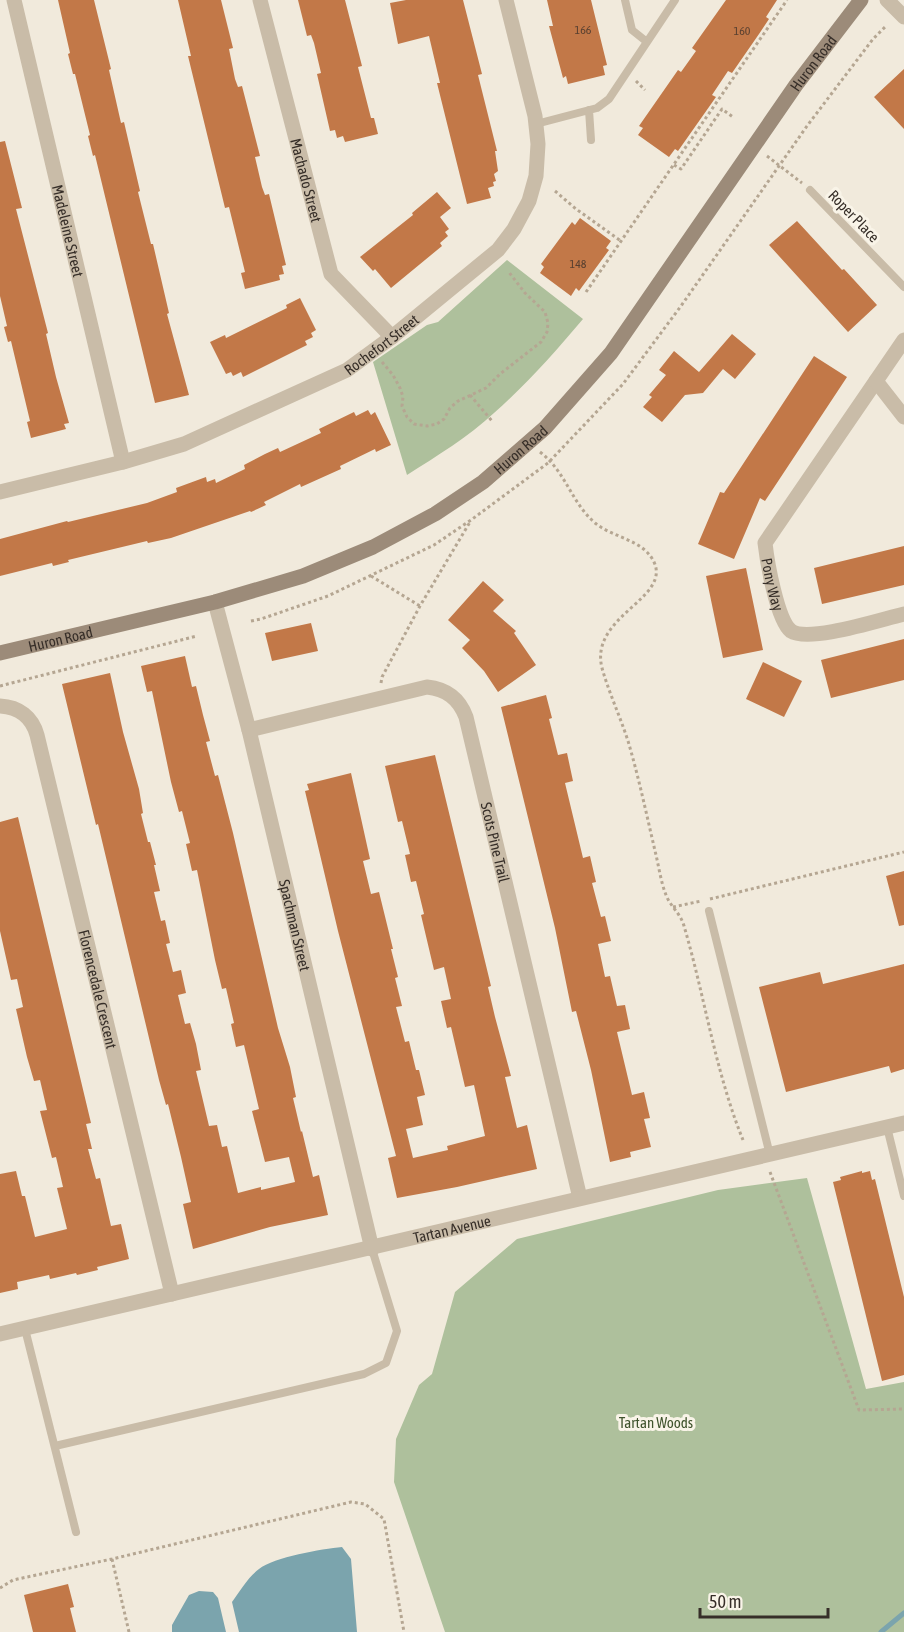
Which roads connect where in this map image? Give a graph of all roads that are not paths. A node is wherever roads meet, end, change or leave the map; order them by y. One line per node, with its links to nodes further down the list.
1 (14, 0): 19 (street, Madeleine Street)
2 (260, 0): 15 (street, Machado Street)
3 (506, 0): 11 (street, Rochefort Street)
4 (625, 0): 9 (lane)
5 (675, 0): 9 (lane)
6 (861, 0): 21 (main road, Huron Road)
7 (887, 0): 8 (street)
8 (904, 17)
9 (647, 42): 10 (lane)
10 (589, 110): 11 (lane); 12 (lane)
11 (536, 124): 15 (street, Rochefort Street)
12 (591, 140)
13 (810, 190): 14 (lane, Roper Place)
14 (904, 287)
15 (392, 337): 19 (street, Rochefort Street)
16 (904, 340): 17 (street, Pony Way)
17 (876, 381): 18 (street); 22 (street, Pony Way)
18 (904, 417)
19 (123, 462): 20 (street, Rochefort Street)
20 (0, 492)
21 (215, 602): 23 (main road, Huron Road); 25 (street, Spachman Street)
22 (904, 614)
23 (0, 654)
24 (0, 706): 33 (street, Florencedale Crescent)
25 (249, 730): 31 (street, Scots Pine Trail); 32 (street, Spachman Street)
26 (709, 911): 29 (lane)
27 (904, 1123): 28 (street, Tartan Avenue)
28 (887, 1127): 29 (street, Tartan Avenue); 30 (lane)
29 (770, 1155): 31 (street, Tartan Avenue)
30 (904, 1196)
31 (580, 1198): 32 (street, Tartan Avenue)
32 (372, 1249): 33 (street, Tartan Avenue); 36 (lane)
33 (172, 1294): 34 (street, Tartan Avenue)
34 (25, 1329): 35 (street, Tartan Avenue); 36 (lane)
35 (0, 1334)
36 (55, 1446): 37 (lane)
37 (76, 1532)

